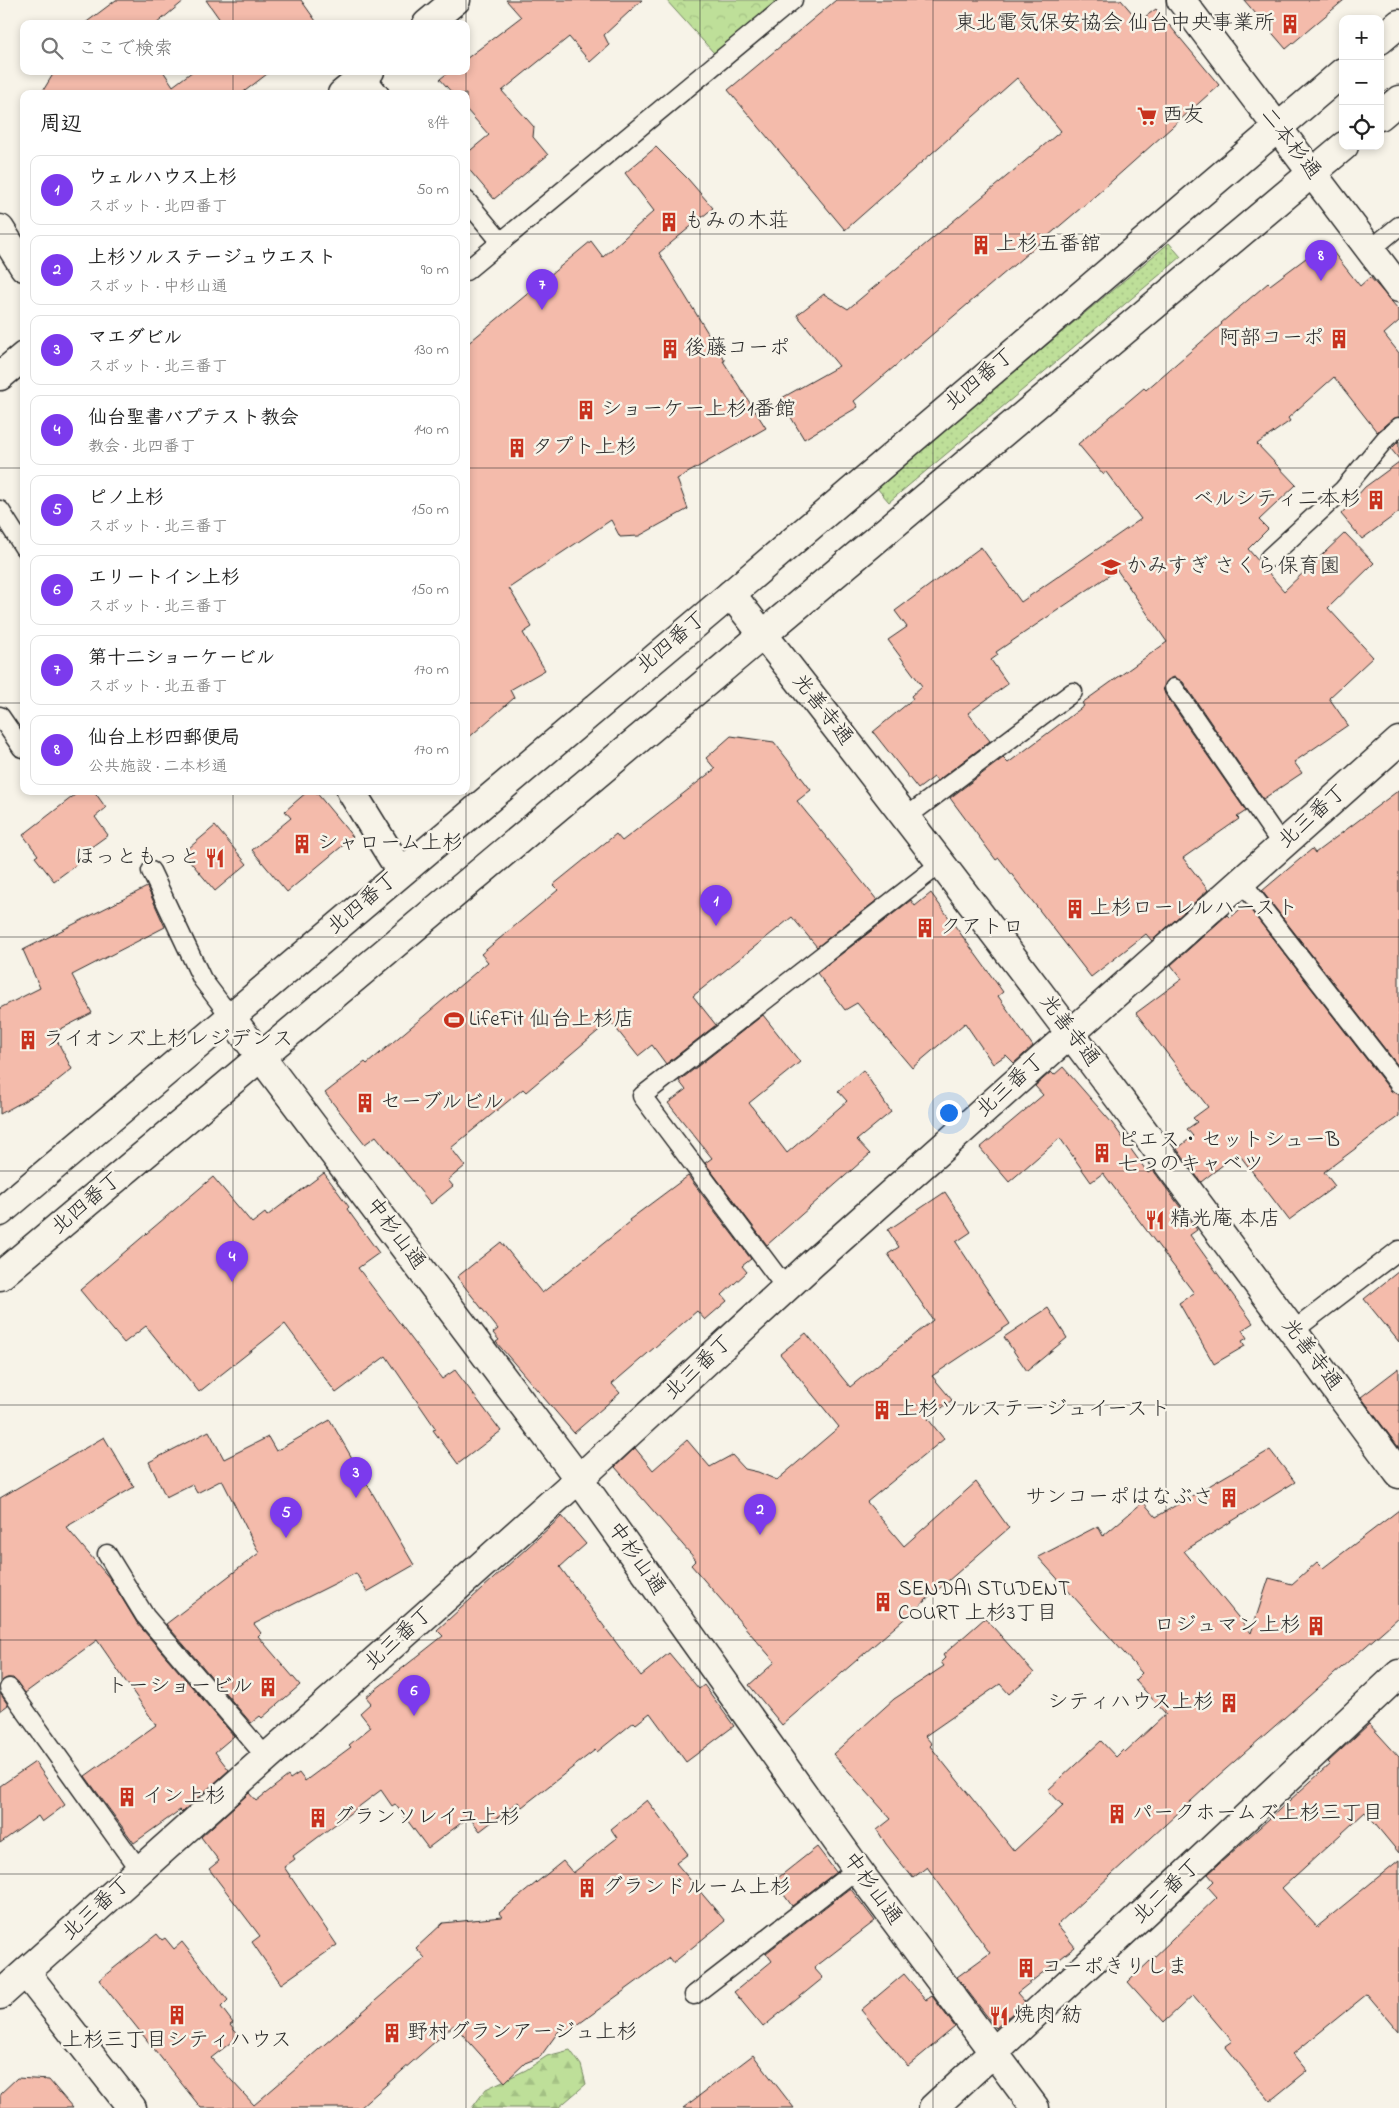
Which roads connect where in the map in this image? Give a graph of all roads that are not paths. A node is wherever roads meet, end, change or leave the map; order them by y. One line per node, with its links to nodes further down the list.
1 (456, 0): 4 (street)
2 (793, 0): 18 (lane)
3 (1181, 0): 12 (street, 二本杉通)
4 (432, 20)
5 (1399, 24): 6 (street)
6 (1384, 37)
7 (1339, 75): 12 (street, 北四番丁)
8 (371, 80): 9 (street)
9 (350, 90)
10 (1399, 100): 11 (street)
11 (1384, 113)
12 (1277, 128): 14 (street, 二本杉通); 29 (street, 北四番丁)
13 (1339, 150): 14 (street, 北四番丁)
14 (1312, 173): 19 (street, 二本杉通); 30 (street, 北四番丁)
15 (470, 205): 18 (lane)
16 (1399, 226): 19 (lane)
17 (0, 229): 20 (street)
18 (501, 242): 21 (lane)
19 (1370, 250): 22 (street, 二本杉通)
20 (20, 261)
21 (470, 268)
22 (1399, 288)
23 (20, 359): 24 (street)
24 (0, 376)
25 (1399, 427): 28 (lane)
26 (0, 510): 27 (lane)
27 (20, 542)
28 (1269, 558)
29 (730, 594): 30 (street, 光善寺通); 41 (street, 北四番丁)
30 (763, 635): 37 (street, 光善寺通); 45 (street, 北四番丁)
31 (1174, 688): 38 (lane)
32 (1073, 692): 37 (lane)
33 (0, 716): 35 (lane)
34 (1399, 741): 38 (street, 北三番丁)
35 (20, 745)
36 (353, 795): 41 (street)
37 (905, 818): 39 (street, 光善寺通)
38 (1282, 845): 42 (street, 北三番丁)
39 (940, 864): 44 (street, 光善寺通); 50 (lane)
40 (150, 871): 43 (lane)
41 (401, 872): 43 (street, 北四番丁)
42 (1241, 881): 44 (street, 北三番丁); 46 (lane)
43 (230, 1016): 45 (street, 中杉山通); 47 (street, 北四番丁)
44 (1071, 1033): 50 (street, 北三番丁); 51 (street, 光善寺通)
45 (261, 1056): 49 (street, 北四番丁); 53 (street, 中杉山通)
46 (1399, 1084)
47 (0, 1212)
48 (1399, 1250): 51 (lane)
49 (0, 1276)
50 (786, 1288): 53 (street, 北三番丁)
51 (1293, 1331): 52 (street, 光善寺通)
52 (1399, 1474)
53 (579, 1478): 57 (street, 北三番丁); 58 (street, 中杉山通)
54 (107, 1554): 57 (lane)
55 (1399, 1674): 63 (street, 北二番丁)
56 (10, 1688): 59 (lane)
57 (266, 1757): 59 (street, 北三番丁)
58 (857, 1869): 62 (lane); 63 (street, 中杉山通)
59 (140, 1870): 60 (street, 北三番丁)
60 (26, 1973): 61 (street, 北三番丁); 64 (street)
61 (0, 1995)
62 (694, 1995)
63 (992, 2052): 65 (street, 北二番丁); 66 (street, 中杉山通)
64 (132, 2108)
65 (933, 2108)
66 (1035, 2108)

